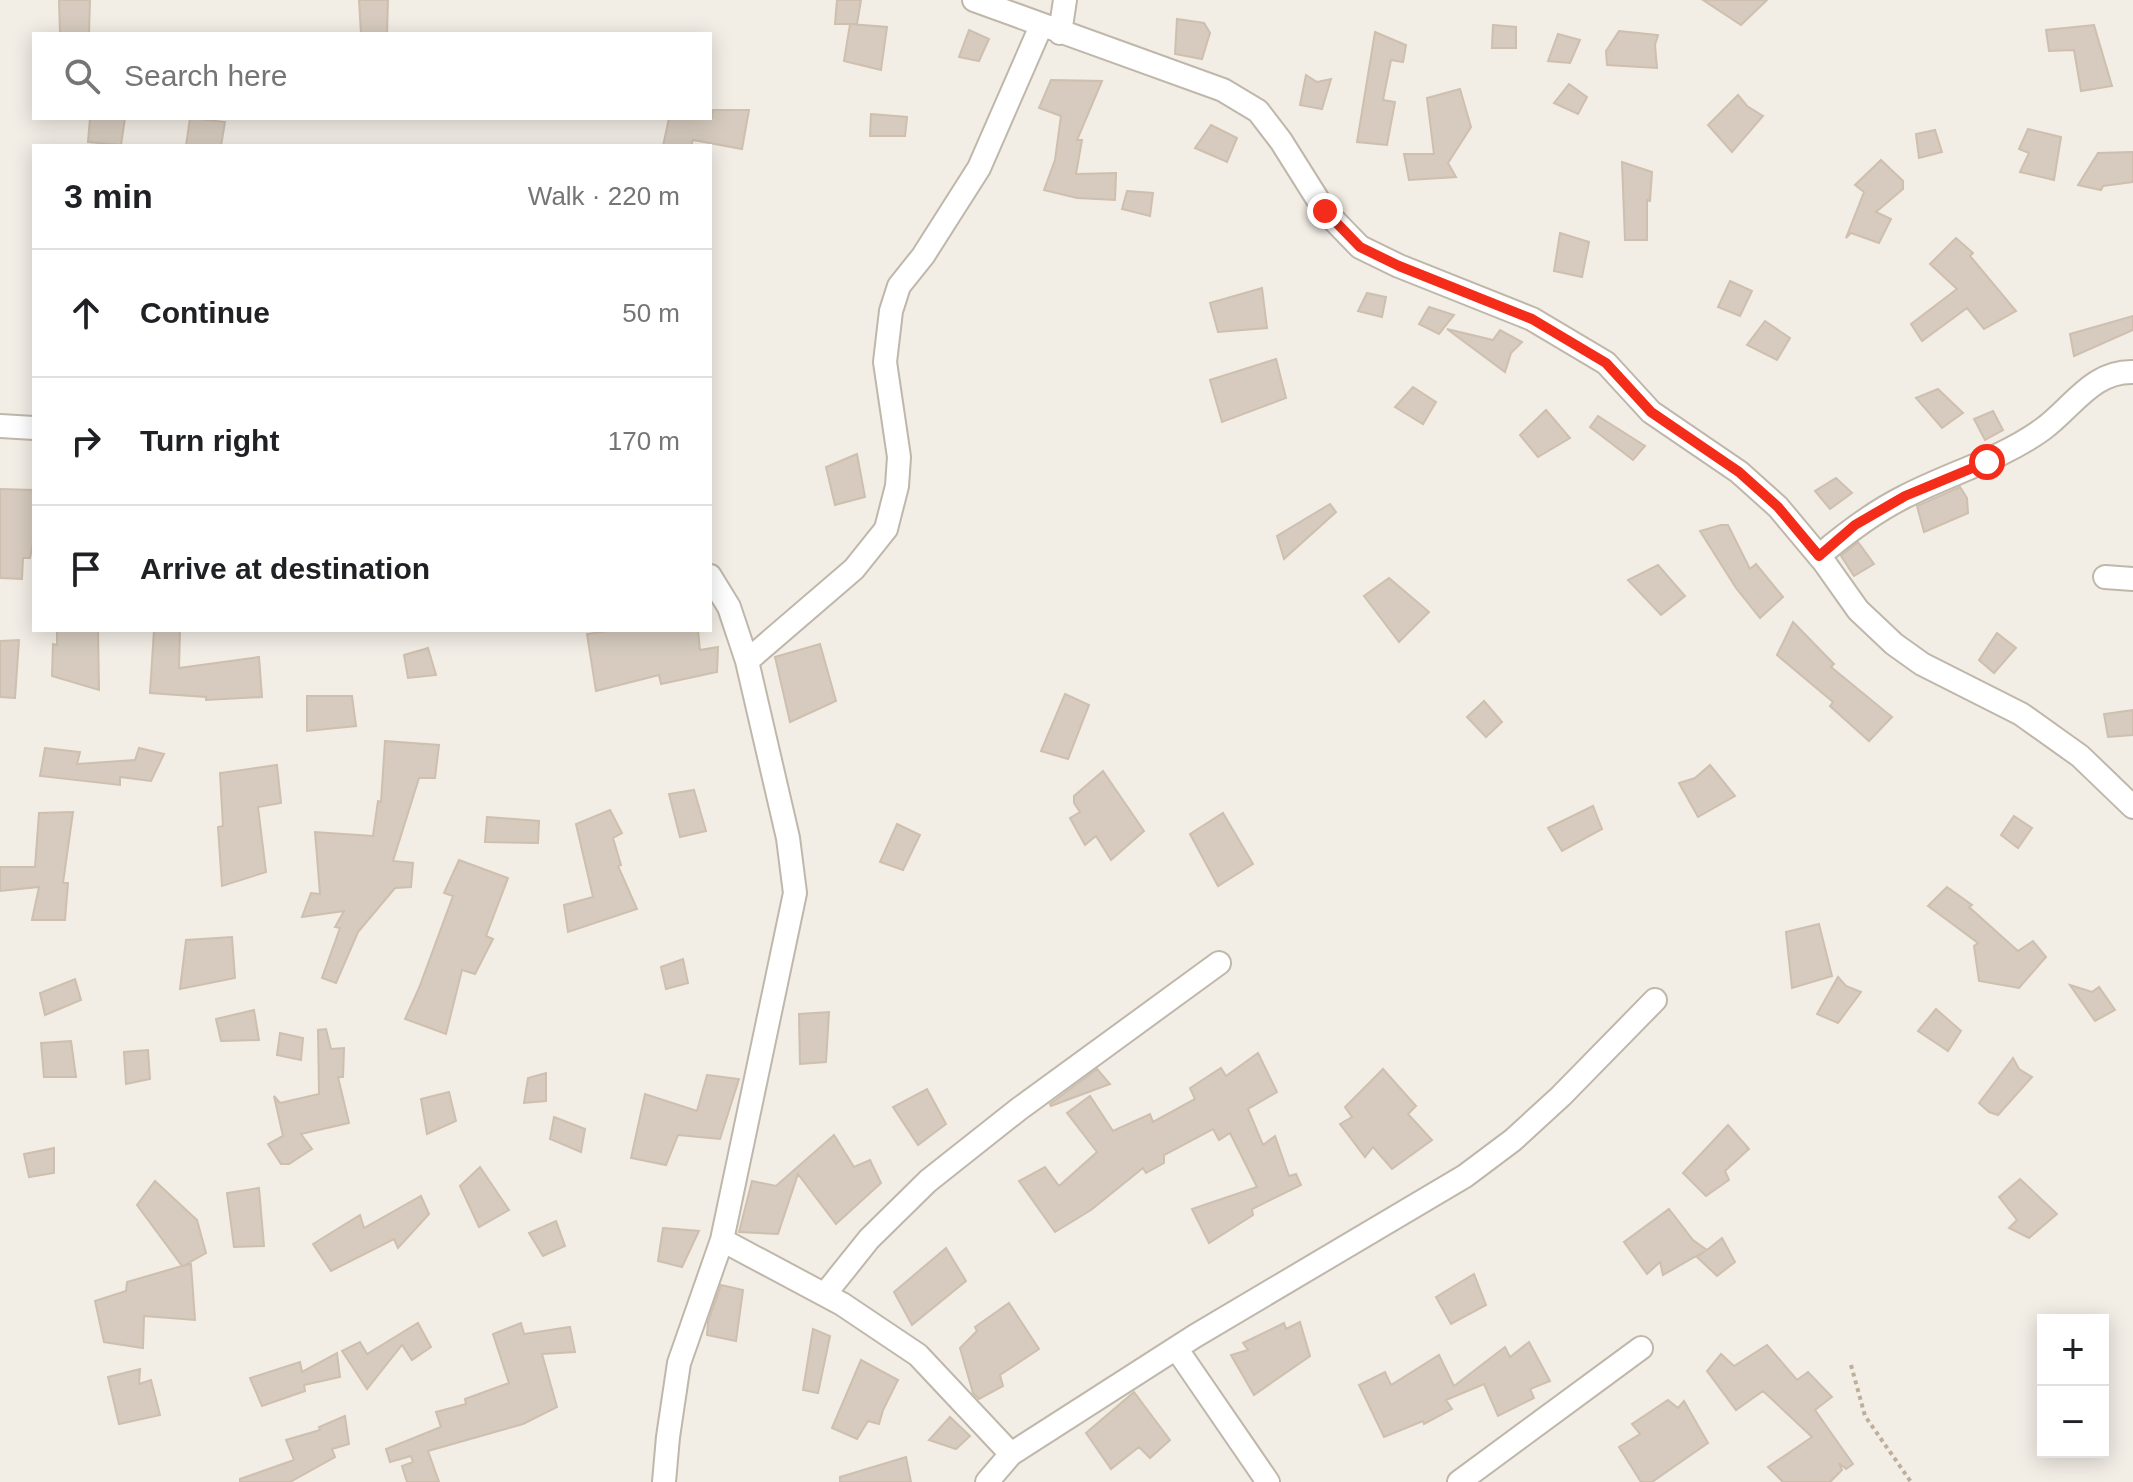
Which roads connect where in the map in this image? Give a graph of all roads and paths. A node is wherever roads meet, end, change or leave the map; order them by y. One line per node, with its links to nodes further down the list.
1 (974, 0): 3 (street)
2 (1065, 0): 3 (street)
3 (1050, 29): 7 (street); 11 (street)
4 (2133, 372): 7 (street)
5 (0, 426): 6 (street)
6 (32, 428)
7 (1819, 556): 12 (street)
8 (2105, 577): 10 (street)
9 (712, 579): 11 (street)
10 (2133, 579)
11 (747, 661): 15 (street)
12 (2133, 807)
13 (1219, 963): 16 (street)
14 (1655, 1000): 17 (street)
15 (722, 1240): 16 (street); 21 (street)
16 (825, 1294): 20 (street)
17 (1176, 1348): 20 (street); 23 (street)
18 (1641, 1348): 24 (street)
19 (1851, 1365): 25 (path)
20 (1011, 1454): 22 (street)
21 (664, 1482)
22 (987, 1482)
23 (1268, 1482)
24 (1459, 1482)
25 (1911, 1482)

